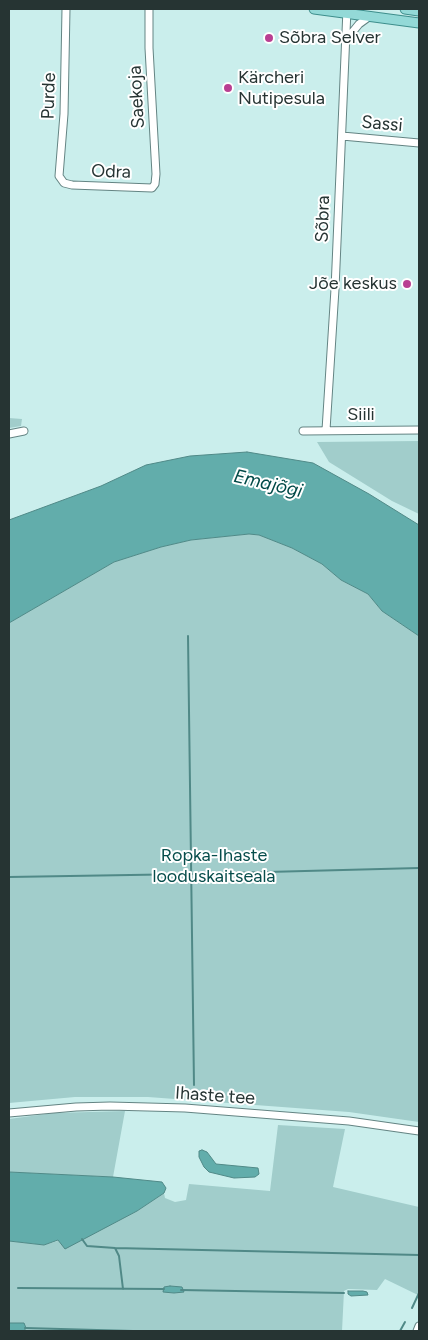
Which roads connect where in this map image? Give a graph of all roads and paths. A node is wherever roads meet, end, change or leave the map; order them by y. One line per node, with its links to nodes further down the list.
1 (66, 9): 12 (street, Purde)
2 (149, 9): 13 (street, Saekoja)
3 (314, 9): 5 (main road)
4 (405, 9): 6 (main road)
5 (347, 10): 7 (main road); 9 (street, Sõbra)
6 (419, 11)
7 (371, 16): 8 (main road); 9 (street)
8 (419, 23)
9 (346, 40): 10 (street, Sõbra)
10 (342, 136): 11 (street, Sassi); 14 (street, Sõbra)
11 (419, 142)
12 (64, 182): 13 (street, Odra)
13 (154, 184)
14 (326, 430): 15 (street, Siili); 17 (street, Siili)
15 (419, 430)
16 (24, 431): 18 (street)
17 (303, 431)
18 (9, 434)
19 (9, 1113): 20 (street, Ihaste tee)
20 (419, 1131)
21 (419, 1326): 22 (street)
22 (417, 1331)

